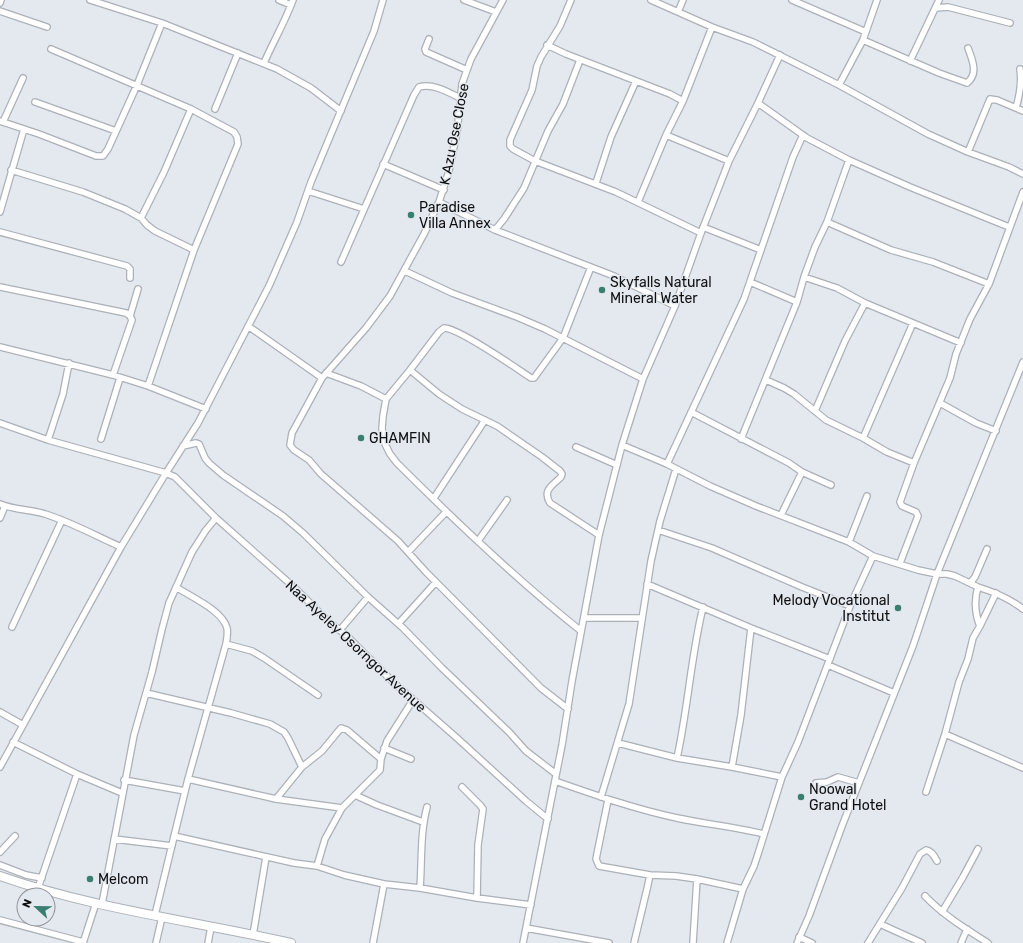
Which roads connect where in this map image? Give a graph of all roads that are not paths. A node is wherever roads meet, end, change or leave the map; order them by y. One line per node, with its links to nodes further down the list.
1 (1, 0): 15 (street)
2 (90, 0): 13 (street)
3 (279, 0): 14 (street)
4 (384, 0): 49 (street)
5 (464, 0): 18 (street)
6 (503, 0): 18 (street, K Azu Ose Close)
7 (571, 0): 27 (street)
8 (651, 0): 19 (street)
9 (683, 0): 19 (street)
10 (792, 0): 24 (street)
11 (877, 0): 24 (street)
12 (939, 0): 16 (street)
13 (104, 2): 20 (street)
14 (292, 2): 34 (street)
15 (0, 3)
16 (936, 8): 21 (street); 33 (street)
17 (0, 11): 22 (street)
18 (496, 12): 36 (street, K Azu Ose Close)
19 (678, 12): 23 (street)
20 (162, 23): 30 (street); 39 (street)
21 (1010, 23)
22 (47, 27)
23 (712, 28): 31 (street); 42 (street)
24 (866, 32): 26 (street)
25 (429, 39): 36 (street)
26 (863, 40): 33 (street); 40 (street)
27 (547, 45): 32 (street); 57 (street)
28 (968, 48): 33 (street)
29 (51, 50): 39 (street)
30 (238, 53): 34 (street); 47 (street)
31 (780, 55): 40 (street); 44 (street)
32 (580, 60): 38 (street); 57 (street)
33 (910, 61)
34 (264, 63): 49 (street)
35 (1020, 69): 45 (street)
36 (467, 70): 41 (street, K Azu Ose Close)
37 (23, 78): 50 (street)
38 (636, 81): 42 (street); 62 (street)
39 (137, 85): 46 (street); 52 (street)
40 (839, 85): 55 (street)
41 (460, 98): 59 (street); 63 (street, K Azu Ose Close)
42 (683, 101): 53 (street)
43 (35, 102): 52 (street)
44 (758, 103): 54 (street); 58 (street)
45 (1016, 108): 48 (street); 55 (street)
46 (190, 109): 70 (street); 77 (street)
47 (215, 109)
48 (1023, 110)
49 (341, 111): 64 (street)
50 (1, 122): 51 (street)
51 (24, 129): 52 (street); 60 (street)
52 (116, 131)
53 (666, 134): 58 (street); 67 (street)
54 (803, 135): 56 (street); 78 (street)
55 (968, 152): 61 (street)
56 (849, 160): 71 (street); 73 (street)
57 (535, 161): 62 (street); 74 (street)
58 (729, 161): 72 (street)
59 (383, 164): 63 (street); 68 (street)
60 (11, 170): 69 (street); 70 (street)
61 (1023, 174)
62 (596, 183): 67 (street)
63 (444, 190): 66 (street, K Azu Ose Close)
64 (308, 191): 68 (street); 93 (street)
65 (1023, 192): 73 (street)
66 (439, 202): 74 (street); 81 (street, K Azu Ose Close)
67 (638, 202): 76 (street)
68 (364, 209): 79 (street)
69 (0, 212)
70 (141, 218): 77 (street)
71 (827, 222): 82 (street); 85 (street)
72 (703, 226): 76 (street); 78 (street)
73 (1009, 227): 85 (street)
74 (495, 230): 80 (street)
75 (0, 232): 83 (street)
76 (701, 233): 90 (street)
77 (194, 250): 106 (street)
78 (760, 250): 84 (street)
79 (341, 262)
80 (591, 266): 90 (street); 94 (street)
81 (405, 271): 94 (street); 100 (street, K Azu Ose Close)
82 (804, 277): 88 (street); 89 (street)
83 (130, 278)
84 (750, 282): 88 (street); 111 (street)
85 (989, 284): 95 (street)
86 (0, 287): 91 (street)
87 (138, 289): 91 (street)
88 (797, 302): 105 (street)
89 (865, 303): 92 (street); 110 (street)
90 (675, 306): 104 (street)
91 (130, 316): 101 (street)
92 (913, 323): 95 (street); 115 (street)
93 (248, 326): 103 (street); 109 (street)
94 (563, 338): 99 (street); 104 (street)
95 (961, 344): 108 (street)
96 (0, 347): 98 (street)
97 (1023, 362): 114 (street)
98 (69, 363): 101 (street); 118 (street)
99 (410, 370): 107 (street); 112 (street)
100 (326, 372): 103 (street, K Azu Ose Close); 107 (street)
101 (113, 375): 102 (street)
102 (120, 378): 106 (street); 116 (street)
103 (322, 378): 144 (street, K Azu Ose Close)
104 (643, 379): 119 (street)
105 (766, 380): 110 (street); 117 (street)
106 (148, 386): 109 (street)
107 (386, 399): 130 (street)
108 (940, 403): 114 (street); 122 (street)
109 (206, 409): 120 (street)
110 (815, 411): 115 (street)
111 (691, 412): 117 (street); 123 (street)
112 (485, 420): 130 (street); 139 (street)
113 (0, 423): 118 (street, Naa Ayeley Osorngor Avenue)
114 (996, 431): 147 (street)
115 (863, 438): 122 (street)
116 (101, 439)
117 (741, 439): 126 (street)
118 (48, 440): 127 (street, Naa Ayeley Osorngor Avenue)
119 (622, 445): 123 (street); 124 (street)
120 (183, 446): 127 (street); 154 (street)
121 (576, 447): 124 (street)
122 (914, 463): 146 (street)
123 (667, 464): 125 (street)
124 (617, 465): 139 (street)
125 (676, 469): 134 (street); 138 (street)
126 (802, 472): 128 (street); 134 (street)
127 (166, 473): 136 (street, Naa Ayeley Osorngor Avenue); 142 (street)
128 (831, 486)
129 (867, 496): 141 (street)
130 (434, 498): 133 (street)
131 (506, 500): 140 (street)
132 (2, 505): 135 (street); 137 (street)
133 (446, 512): 140 (street); 144 (street)
134 (781, 515): 141 (street)
135 (0, 518)
136 (216, 518): 151 (street); 164 (street, Naa Ayeley Osorngor Avenue)
137 (62, 520): 142 (street); 162 (street)
138 (658, 530): 150 (street); 155 (street)
139 (599, 535): 158 (street)
140 (478, 542): 165 (street)
141 (849, 542): 145 (street)
142 (121, 547): 175 (street)
143 (987, 549): 149 (street)
144 (408, 552): 148 (street)
145 (873, 556): 146 (street); 155 (street)
146 (900, 563): 147 (street)
147 (937, 574): 149 (street); 169 (street)
148 (436, 582): 160 (street); 173 (street)
149 (970, 582): 152 (street)
150 (647, 584): 156 (street); 159 (street)
151 (176, 587): 166 (street); 168 (street)
152 (978, 587): 153 (street); 161 (street)
153 (996, 593): 157 (street); 161 (street)
154 (368, 597): 160 (street); 164 (street)
155 (850, 606): 167 (street)
156 (703, 607): 163 (street); 180 (street)
157 (1023, 609)
158 (584, 618): 159 (street); 165 (street)
159 (642, 618): 178 (street)
160 (399, 623): 188 (street)
161 (980, 626): 176 (street)
162 (12, 627)
163 (751, 628): 167 (street); 185 (street)
164 (340, 630): 171 (street, Naa Ayeley Osorngor Avenue)
165 (581, 631): 173 (street)
166 (226, 644): 170 (street); 172 (street)
167 (829, 662): 169 (street); 189 (street)
168 (146, 693): 172 (street); 191 (street)
169 (894, 693): 194 (street)
170 (318, 695)
171 (413, 700): 179 (street); 205 (street, Naa Ayeley Osorngor Avenue)
172 (207, 708): 184 (street); 190 (street)
173 (568, 709): 188 (street)
174 (0, 712): 175 (street)
175 (23, 725): 177 (street)
176 (945, 734): 186 (street); 197 (street)
177 (13, 742): 183 (street); 187 (street)
178 (618, 743): 180 (street); 200 (street)
179 (384, 748): 181 (street); 182 (street)
180 (677, 758): 185 (street)
181 (381, 759): 184 (street); 199 (street)
182 (411, 759)
183 (0, 767)
184 (302, 767): 201 (street)
185 (732, 767): 189 (street)
186 (1023, 768)
187 (77, 774): 198 (street); 220 (street)
188 (556, 774): 192 (street)
189 (782, 777): 207 (street)
190 (188, 779): 196 (street); 201 (street)
191 (124, 780): 196 (street); 198 (street)
192 (555, 781): 200 (street); 205 (street)
193 (816, 783): 194 (street)
194 (859, 783): 241 (street)
195 (462, 787): 229 (street)
196 (185, 791): 209 (street)
197 (926, 792)
198 (122, 793): 210 (street)
199 (355, 795): 204 (street); 206 (street)
200 (601, 797): 202 (street)
201 (276, 799): 204 (street)
202 (608, 800): 207 (street); 219 (street)
203 (427, 807): 206 (street)
204 (342, 808): 217 (street)
205 (548, 819): 231 (street)
206 (423, 822): 225 (street)
207 (764, 834): 226 (street)
208 (15, 836): 213 (street)
209 (174, 836): 211 (street); 214 (street)
210 (114, 839): 211 (street); 230 (street)
211 (172, 846): 233 (street)
212 (978, 849): 232 (street)
213 (0, 852)
214 (266, 857): 217 (street); 239 (street)
215 (937, 861): 235 (street)
216 (0, 865): 220 (street)
217 (317, 866): 222 (street)
218 (0, 876): 223 (street)
219 (650, 876): 221 (street); 249 (street)
220 (42, 878): 224 (street)
221 (697, 879): 226 (street); 250 (street)
222 (384, 884): 225 (street); 246 (street)
223 (35, 887)
224 (38, 887)
225 (420, 888): 229 (street)
226 (743, 888): 251 (street)
227 (56, 892): 230 (street)
228 (925, 896): 232 (street)
229 (477, 898): 231 (street)
230 (99, 903): 233 (street); 242 (street)
231 (531, 904): 237 (street)
232 (942, 912): 238 (street)
233 (158, 916): 236 (street); 243 (street)
234 (0, 920): 242 (street)
235 (880, 924): 253 (street); 254 (street)
236 (211, 927): 239 (street); 244 (street)
237 (526, 928): 247 (street); 248 (street)
238 (967, 930): 255 (street); 256 (street)
239 (253, 935): 240 (street)
240 (264, 940): 245 (street)
241 (798, 940): 252 (street)
242 (83, 943)
243 (156, 943)
244 (208, 943)
245 (291, 943)
246 (373, 943)
247 (523, 943)
248 (609, 943)
249 (634, 943)
250 (693, 943)
251 (727, 943)
252 (812, 943)
253 (868, 943)
254 (922, 943)
255 (961, 943)
256 (988, 943)

